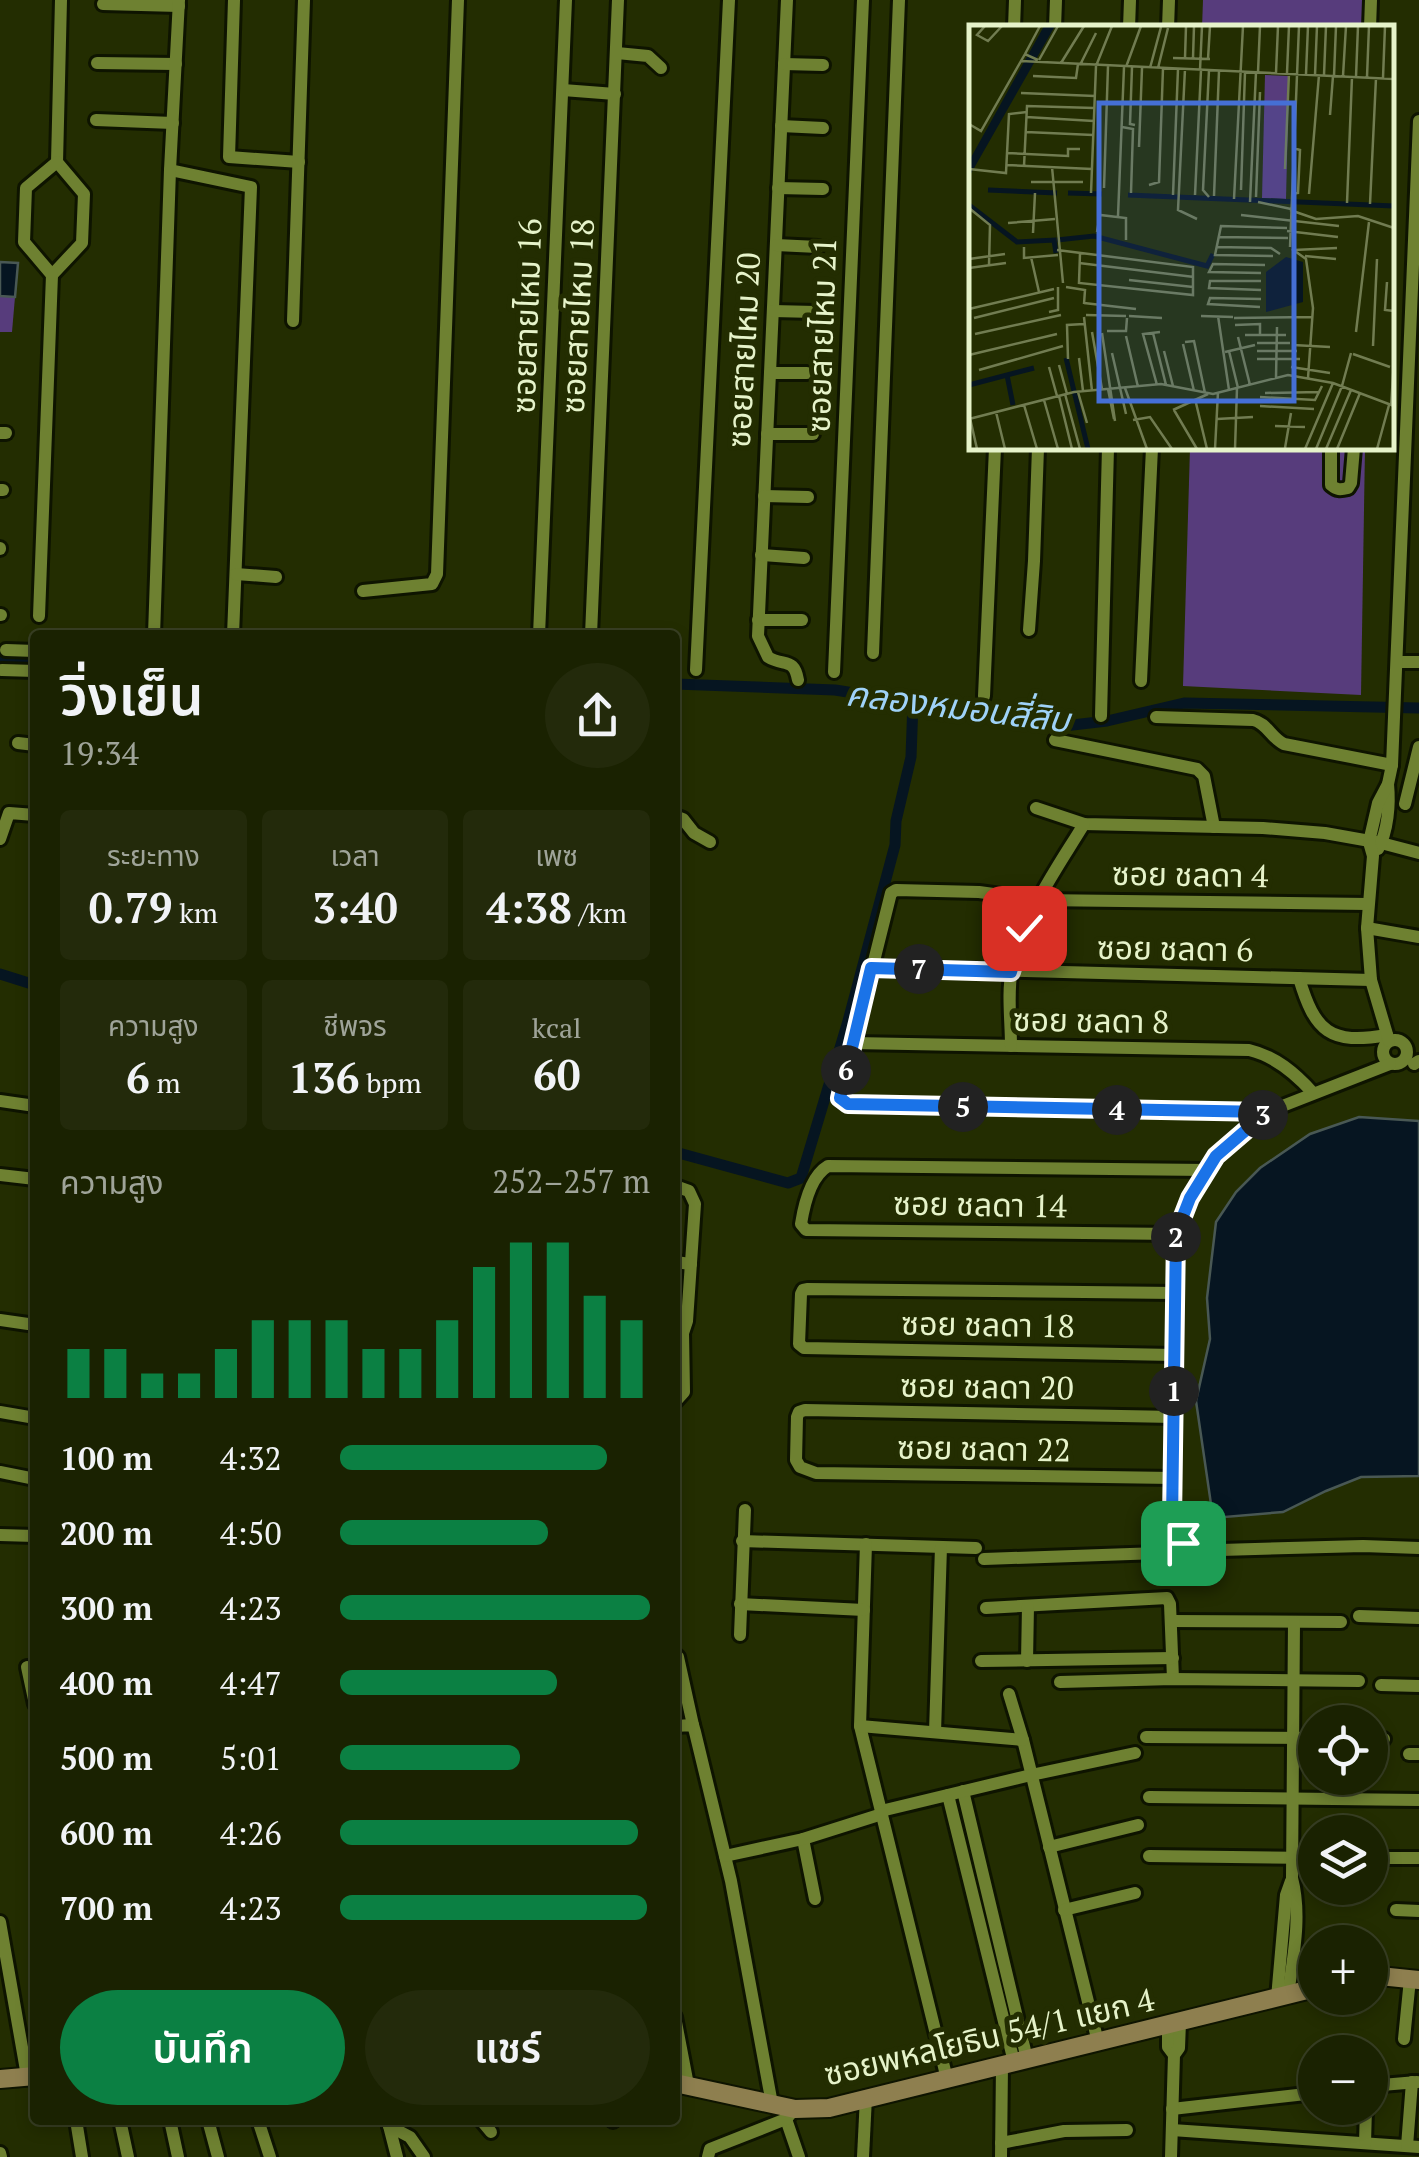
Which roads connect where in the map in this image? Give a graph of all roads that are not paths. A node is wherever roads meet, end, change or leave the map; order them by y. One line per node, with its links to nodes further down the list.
1 (62, 0): 35 (street)
2 (234, 0): 36 (street)
3 (304, 0): 36 (street)
4 (458, 0): 63 (street)
5 (566, 0): 27 (street, ซอยสายไหม 16)
6 (618, 0): 21 (street, ซอยสายไหม 18)
7 (729, 0): 78 (street)
8 (787, 0): 24 (street, ซอยสายไหม 20)
9 (864, 0): 80 (street, ซอยสายไหม 21)
10 (899, 0): 74 (street)
11 (1015, 0): 17 (street)
12 (1056, 0): 18 (street)
13 (1130, 0): 19 (street)
14 (1371, 0): 20 (street)
15 (179, 3): 16 (street); 23 (street)
16 (103, 4)
17 (1014, 25)
18 (1055, 25)
19 (1129, 25)
20 (1370, 25)
21 (616, 52): 26 (street); 28 (street, ซอยสายไหม 18)
22 (97, 63): 23 (street)
23 (176, 64): 31 (street)
24 (784, 64): 25 (street); 32 (street, ซอยสายไหม 20)
25 (823, 65)
26 (660, 68)
27 (563, 90): 28 (street); 69 (street, ซอยสายไหม 16)
28 (615, 94): 70 (street, ซอยสายไหม 18)
29 (96, 120): 31 (street)
30 (1419, 121): 34 (street)
31 (172, 123): 37 (street)
32 (781, 126): 33 (street); 38 (street, ซอยสายไหม 20)
33 (823, 128)
34 (1419, 157): 46 (street)
35 (57, 162): 42 (street); 42 (street)
36 (299, 162): 45 (street)
37 (170, 170): 61 (street); 67 (street)
38 (778, 188): 39 (street); 40 (street, ซอยสายไหม 20)
39 (822, 189)
40 (776, 244): 41 (street); 43 (street, ซอยสายไหม 20)
41 (818, 247)
42 (52, 274): 64 (street)
43 (772, 311): 44 (street); 47 (street, ซอยสายไหม 20)
44 (815, 312)
45 (293, 321)
46 (1415, 329): 75 (street)
47 (770, 373): 48 (street); 49 (street, ซอยสายไหม 20)
48 (806, 373)
49 (767, 434): 50 (street); 57 (street, ซอยสายไหม 20)
50 (813, 434)
51 (995, 450): 83 (street)
52 (1038, 450): 71 (street)
53 (1108, 450): 84 (street)
54 (1152, 450): 82 (street)
55 (1331, 450): 56 (street)
56 (1354, 450)
57 (764, 496): 58 (street); 59 (street, ซอยสายไหม 20)
58 (808, 497)
59 (761, 556): 60 (street); 65 (street, ซอยสายไหม 20)
60 (804, 558)
61 (236, 574): 62 (street); 68 (street)
62 (276, 577)
63 (363, 590)
64 (39, 616)
65 (758, 620): 66 (street); 81 (street, ซอยสายไหม 20)
66 (802, 620)
67 (154, 630)
68 (234, 630)
69 (539, 630)
70 (591, 630)
71 (1029, 630)
72 (6, 650): 73 (street)
73 (30, 651)
74 (873, 654)
75 (1398, 662): 76 (street); 90 (street)
76 (1419, 662)
77 (2, 670): 79 (street)
78 (696, 670)
79 (30, 671)
80 (834, 672)
81 (798, 680)
82 (1141, 680)
83 (984, 696)
84 (1100, 716)
85 (1156, 716): 90 (street)
86 (1055, 740): 96 (street)
87 (18, 743): 88 (street)
88 (30, 744)
89 (1419, 747): 91 (street)
90 (1390, 774): 91 (street); 99 (street)
91 (1412, 806)
92 (1036, 808): 95 (street)
93 (30, 815): 97 (street)
94 (680, 818): 98 (street)
95 (1084, 824): 96 (street); 101 (street)
96 (1214, 827): 99 (street)
97 (0, 839)
98 (710, 842)
99 (1375, 847): 100 (street); 102 (street)
100 (1419, 853)
101 (1037, 900): 102 (street, ซอย ชลดา 4); 105 (street, ซอย ชลดา 4); 106 (street)
102 (1368, 904): 103 (street)
103 (1366, 928): 104 (street); 108 (street)
104 (1419, 937)
105 (871, 968): 106 (street, ซอย ชลดา 6); 110 (street)
106 (1011, 972): 107 (street, ซอย ชลดา 6); 111 (street)
107 (1299, 978): 108 (street, ซอย ชลดา 6); 109 (street, ซอย ชลดา 6)
108 (1371, 980): 109 (street)
109 (1388, 1038): 112 (street); 113 (street)
110 (853, 1044): 111 (street, ซอย ชลดา 8); 117 (street)
111 (1011, 1046): 114 (street, ซอย ชลดา 8)
112 (1414, 1062): 113 (street)
113 (1390, 1064): 114 (street)
114 (1313, 1093): 117 (street)
115 (0, 1101): 116 (street)
116 (30, 1105)
117 (1267, 1112): 118 (street)
118 (1207, 1170): 122 (street); 122 (street, ซอย ชลดา 14)
119 (0, 1175): 120 (street)
120 (30, 1178)
121 (680, 1188): 124 (street)
122 (1176, 1234): 125 (street)
123 (680, 1263): 124 (street)
124 (691, 1264): 128 (street)
125 (1175, 1293): 130 (street); 130 (street, ซอย ชลดา 18)
126 (0, 1320): 127 (street)
127 (30, 1324)
128 (680, 1332)
129 (680, 1346): 131 (street)
130 (1174, 1355): 134 (street)
131 (680, 1396)
132 (0, 1412): 133 (street)
133 (30, 1417)
134 (1174, 1417): 135 (street, ซอย ชลดา 20); 138 (street)
135 (797, 1464): 138 (street, ซอย ชลดา 22)
136 (0, 1472): 137 (street)
137 (30, 1478)
138 (1173, 1478): 143 (street)
139 (745, 1510): 142 (street)
140 (0, 1536): 141 (street)
141 (30, 1536)
142 (742, 1542): 144 (street); 147 (street)
143 (1183, 1543): 145 (street); 146 (street)
144 (866, 1544): 145 (street); 150 (street)
145 (940, 1547): 173 (street)
146 (1419, 1548)
147 (740, 1604): 150 (street); 156 (street)
148 (1028, 1606): 149 (street); 153 (street); 158 (street)
149 (986, 1608)
150 (864, 1610): 172 (street)
151 (1359, 1616): 152 (street)
152 (1419, 1618)
153 (1171, 1620): 154 (street); 157 (street)
154 (1294, 1622): 155 (street); 164 (street)
155 (1341, 1622)
156 (740, 1635)
157 (1173, 1658): 158 (street); 163 (street)
158 (1027, 1660): 159 (street)
159 (981, 1661)
160 (28, 1666): 162 (street)
161 (680, 1667): 170 (street)
162 (30, 1677)
163 (1174, 1679): 164 (street); 166 (street)
164 (1294, 1680): 165 (street); 175 (street)
165 (1360, 1680)
166 (1060, 1682)
167 (1381, 1685): 168 (street)
168 (1419, 1686)
169 (1009, 1694): 177 (street)
170 (693, 1725): 171 (street); 189 (street)
171 (680, 1726)
172 (860, 1726): 173 (street); 185 (street)
173 (935, 1732): 177 (street)
174 (1146, 1737): 175 (street)
175 (1294, 1738): 176 (street); 183 (street)
176 (1298, 1738)
177 (1023, 1740): 179 (street)
178 (1135, 1753): 179 (street)
179 (1031, 1774): 180 (street); 188 (street)
180 (963, 1791): 181 (street); 201 (street)
181 (948, 1795): 185 (street); 201 (street)
182 (1149, 1796): 183 (street)
183 (1293, 1798): 184 (street); 191 (street)
184 (1419, 1800)
185 (882, 1813): 187 (street); 213 (street)
186 (1138, 1824): 188 (street)
187 (803, 1839): 189 (street); 196 (street)
188 (1049, 1847): 197 (street)
189 (725, 1856): 219 (street)
190 (1149, 1856): 191 (street)
191 (1292, 1858): 192 (street); 205 (street)
192 (1298, 1858)
193 (1388, 1858): 194 (street)
194 (1419, 1858)
195 (1135, 1893): 197 (street)
196 (815, 1899)
197 (1064, 1910): 208 (street)
198 (1396, 1910): 199 (street)
199 (1419, 1910)
200 (0, 1922): 210 (street)
201 (987, 1922): 209 (street)
202 (1388, 1977): 203 (street)
203 (1414, 1980): 207 (street)
204 (1298, 1992): 205 (street, ซอยพหลโยธิน 54/1 แยก 4)
205 (1282, 1996): 206 (street, ซอยพหลโยธิน 54/1 แยก 4)
206 (1174, 2023): 208 (street, ซอยพหลโยธิน 54/1 แยก 4); 220 (street)
207 (1404, 2039)
208 (1098, 2042): 209 (street, ซอยพหลโยธิน 54/1 แยก 4)
209 (1014, 2062): 213 (street, ซอยพหลโยธิน 54/1 แยก 4); 235 (street)
210 (30, 2071)
211 (30, 2076): 212 (street)
212 (0, 2079)
213 (947, 2079): 218 (street, ซอยพหลโยธิน 54/1 แยก 4)
214 (1415, 2082): 216 (street); 233 (street)
215 (682, 2084): 219 (street, ซอยพหลโยธิน 54/1 แยก 4)
216 (1388, 2084)
217 (1298, 2095): 220 (street)
218 (866, 2098): 221 (street, ซอยพหลโยธิน 54/1 แยก 4); 245 (street)
219 (772, 2104): 221 (street, ซอยพหลโยธิน 54/1 แยก 4)
220 (1172, 2109): 231 (street)
221 (791, 2114): 243 (street); 244 (street)
222 (77, 2125): 236 (street)
223 (121, 2125): 237 (street)
224 (171, 2125): 238 (street)
225 (209, 2125): 239 (street)
226 (260, 2125): 240 (street)
227 (389, 2125): 241 (street)
228 (391, 2125): 242 (street)
229 (485, 2125): 232 (street)
230 (1126, 2130): 235 (street)
231 (1172, 2130): 234 (street); 246 (street)
232 (490, 2132)
233 (1413, 2146): 234 (street)
234 (1359, 2148)
235 (1001, 2150)
236 (82, 2157)
237 (128, 2157)
238 (178, 2157)
239 (218, 2157)
240 (270, 2157)
241 (397, 2157)
242 (424, 2157)
243 (708, 2157)
244 (799, 2157)
245 (864, 2157)
246 (1171, 2157)

